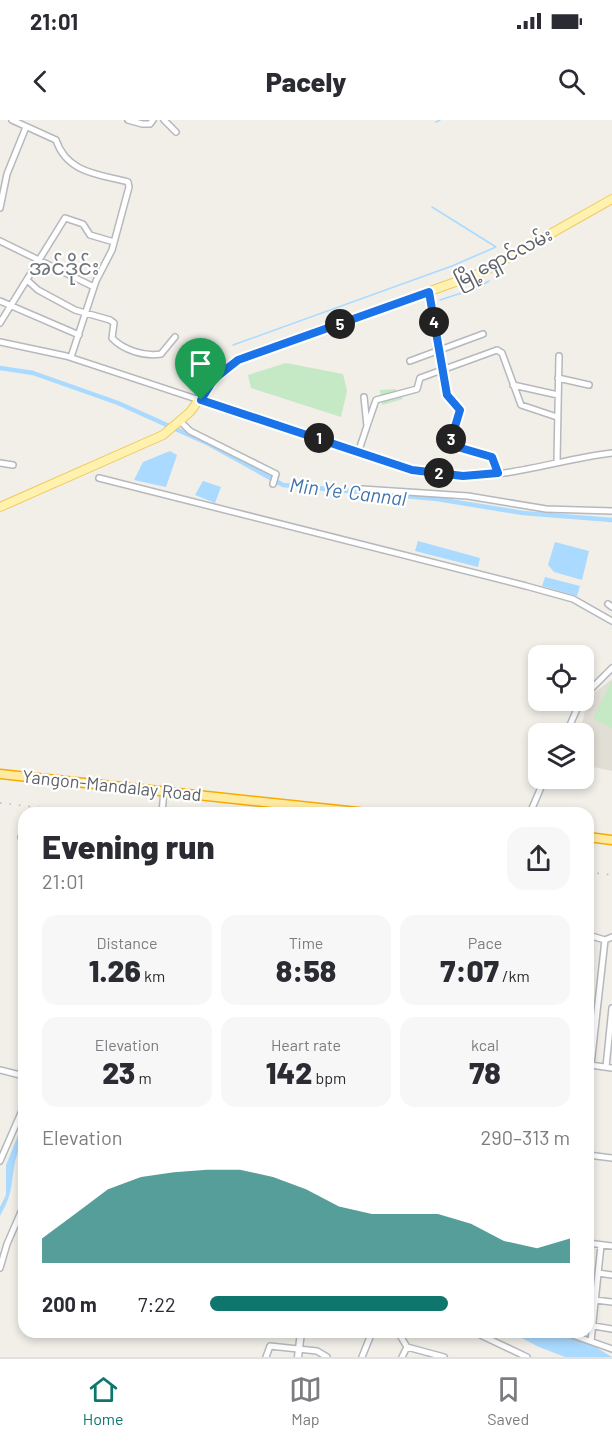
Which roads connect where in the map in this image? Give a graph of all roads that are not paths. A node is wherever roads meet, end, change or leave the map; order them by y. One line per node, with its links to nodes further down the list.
1 (12, 120): 5 (street)
2 (128, 120): 3 (street)
3 (153, 120)
4 (164, 120): 6 (street)
5 (26, 127): 8 (street); 10 (street)
6 (176, 132)
7 (612, 199): 14 (main road, မြို့ရှောင်လမ်း)
8 (0, 208)
9 (0, 241): 11 (street)
10 (114, 242): 11 (street); 13 (street)
11 (39, 261): 12 (street); 13 (street)
12 (27, 280): 16 (street); 17 (street)
13 (94, 287): 17 (street)
14 (429, 292): 23 (street); 33 (main road, မြို့ရှောင်လမ်း)
15 (0, 301): 16 (street)
16 (11, 305): 18 (street); 20 (street)
17 (87, 311): 20 (street); 21 (street)
18 (0, 323)
19 (483, 334): 23 (street)
20 (79, 335): 25 (street)
21 (175, 337)
22 (0, 342): 25 (street)
23 (439, 349): 26 (street); 27 (street)
24 (559, 356): 28 (street)
25 (71, 357): 33 (street)
26 (410, 361)
27 (442, 370): 29 (street); 36 (street); 42 (street)
28 (558, 378): 30 (street); 31 (street)
29 (513, 385): 31 (street); 34 (street)
30 (589, 385)
31 (558, 395): 34 (street)
32 (364, 397): 36 (street)
33 (197, 398): 35 (main road, မြို့ရှောင်လမ်း); 37 (street)
34 (557, 417): 39 (street)
35 (179, 424): 44 (street); 46 (main road, မြို့ရှောင်လမ်း)
36 (367, 426): 37 (street)
37 (358, 453): 42 (street)
38 (612, 453): 39 (street)
39 (557, 461): 42 (street)
40 (0, 463): 41 (street)
41 (13, 465)
42 (498, 473)
43 (99, 478): 48 (street)
44 (273, 484)
45 (362, 489): 47 (street)
46 (0, 507)
47 (612, 511)
48 (612, 621)
49 (612, 668): 50 (street)
50 (594, 686)
51 (0, 774): 53 (highway, Yangon-Mandalay Road)
52 (540, 789): 56 (street)
53 (164, 790): 54 (street); 55 (highway, Yangon-Mandalay Road)
54 (163, 807)
55 (314, 807)
56 (533, 807)
57 (594, 838): 58 (highway)
58 (612, 840)
59 (594, 937): 61 (street)
60 (612, 937): 61 (street)
61 (605, 940): 63 (street)
62 (612, 1008): 65 (street)
63 (594, 1032)
64 (594, 1065): 65 (street)
65 (609, 1067)
66 (0, 1070): 67 (street)
67 (18, 1074)
68 (18, 1120): 71 (street)
69 (594, 1156): 70 (street)
70 (612, 1158)
71 (0, 1161)
72 (18, 1219): 76 (street)
73 (594, 1244): 74 (street)
74 (601, 1245): 75 (street); 77 (street)
75 (612, 1246)
76 (0, 1268)
77 (598, 1273): 78 (street); 79 (street)
78 (612, 1275)
79 (595, 1300): 80 (street); 81 (street)
80 (612, 1302)
81 (594, 1306)
82 (594, 1326): 83 (street)
83 (612, 1329)
84 (300, 1338): 91 (street)
85 (370, 1338): 96 (street)
86 (401, 1338): 90 (street)
87 (486, 1338): 99 (street)
88 (582, 1338): 89 (street)
89 (591, 1341): 92 (street)
90 (406, 1347): 97 (street); 98 (street)
91 (299, 1348): 93 (street); 94 (street); 95 (street)
92 (612, 1348)
93 (266, 1357)
94 (298, 1357)
95 (327, 1357)
96 (362, 1357)
97 (402, 1357)
98 (444, 1357)
99 (526, 1357)

